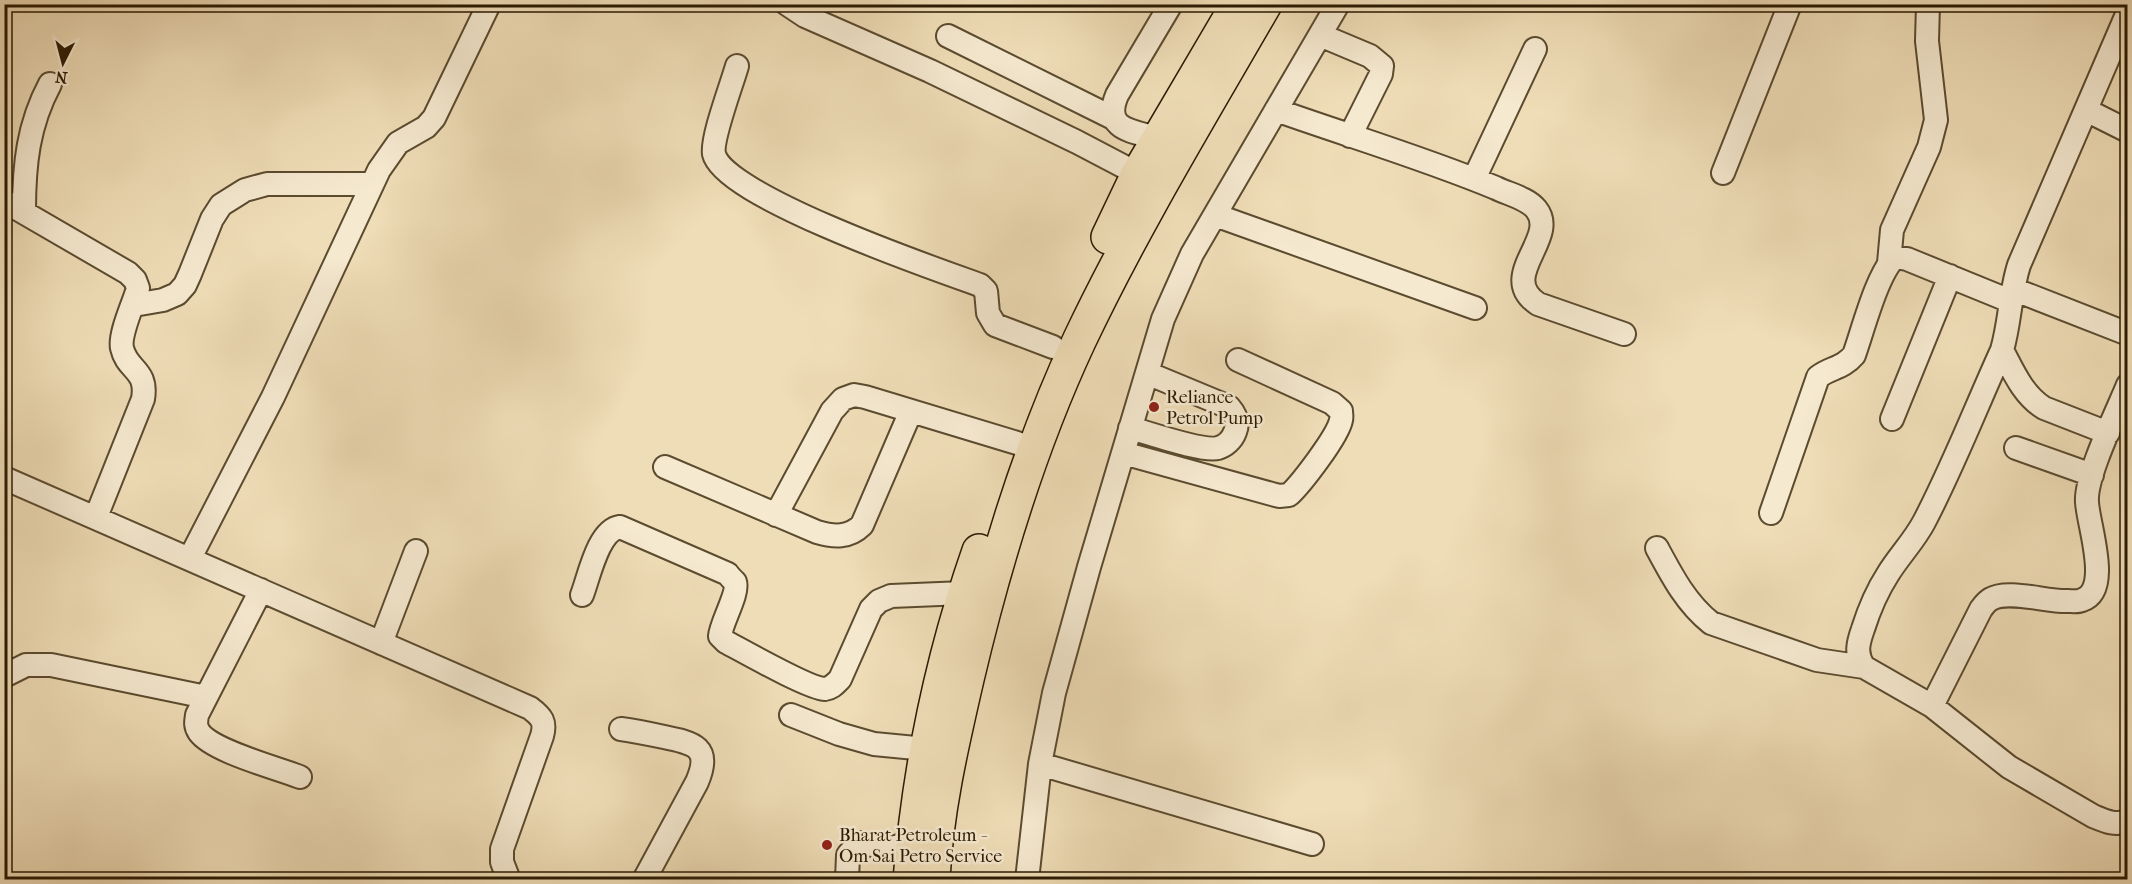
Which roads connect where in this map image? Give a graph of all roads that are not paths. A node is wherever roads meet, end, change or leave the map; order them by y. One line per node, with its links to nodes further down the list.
1 (489, 4): 24 (street)
2 (787, 4): 22 (street)
3 (1171, 4): 17 (street)
4 (1238, 4): 20 (highway)
5 (1265, 4): 76 (highway)
6 (1338, 4): 10 (street)
7 (1790, 4): 21 (street)
8 (1928, 4): 27 (street)
9 (2127, 12): 16 (street)
10 (1320, 35): 15 (street); 19 (street)
11 (948, 36): 17 (street)
12 (1535, 49): 23 (street)
13 (737, 66): 34 (street)
14 (50, 84): 25 (street)
15 (1276, 110): 19 (street); 26 (street)
16 (2086, 110): 18 (street); 29 (street)
17 (1113, 118): 20 (street)
18 (2127, 131)
19 (1350, 136): 23 (street)
20 (1160, 139): 22 (highway)
21 (1723, 172)
22 (1138, 174): 34 (highway)
23 (1474, 179): 32 (street)
24 (372, 184): 30 (street); 54 (street)
25 (14, 206): 30 (street)
26 (1215, 215): 31 (street); 37 (street)
27 (1889, 263): 28 (street); 49 (street)
28 (1950, 276): 29 (street); 40 (street)
29 (2012, 295): 33 (street); 35 (street)
30 (134, 305): 51 (street)
31 (1475, 308)
32 (1624, 334)
33 (2127, 334)
34 (1053, 347): 43 (highway)
35 (2002, 350): 42 (street); 59 (street)
36 (1238, 360): 45 (street)
37 (1147, 373): 41 (street); 41 (street)
38 (2127, 385): 42 (street)
39 (911, 411): 43 (street); 50 (street); 50 (street)
40 (1892, 418)
41 (1130, 428): 45 (street)
42 (2108, 433): 47 (street)
43 (1017, 443): 56 (highway)
44 (2016, 448): 47 (street)
45 (1123, 453): 66 (street)
46 (665, 467): 50 (street)
47 (2092, 474): 62 (street)
48 (4, 478): 51 (street)
49 (1771, 513)
50 (776, 515)
51 (96, 518): 54 (street)
52 (1657, 548): 59 (street)
53 (416, 551): 58 (street)
54 (190, 558): 55 (street)
55 (261, 590): 58 (street); 61 (street)
56 (964, 593): 57 (street); 65 (highway)
57 (582, 596)
58 (381, 643): 72 (street)
59 (1864, 667): 62 (street)
60 (4, 676): 61 (street)
61 (206, 698): 67 (street)
62 (1932, 706): 68 (street)
63 (791, 715): 65 (street)
64 (621, 729): 73 (street)
65 (926, 750): 69 (highway)
66 (1040, 764): 70 (street); 71 (street)
67 (300, 777)
68 (2127, 821)
69 (913, 839): 74 (street); 75 (highway)
70 (1312, 844)
71 (1032, 878)
72 (509, 879)
73 (644, 879)
74 (847, 879)
75 (910, 879)
76 (933, 879)

